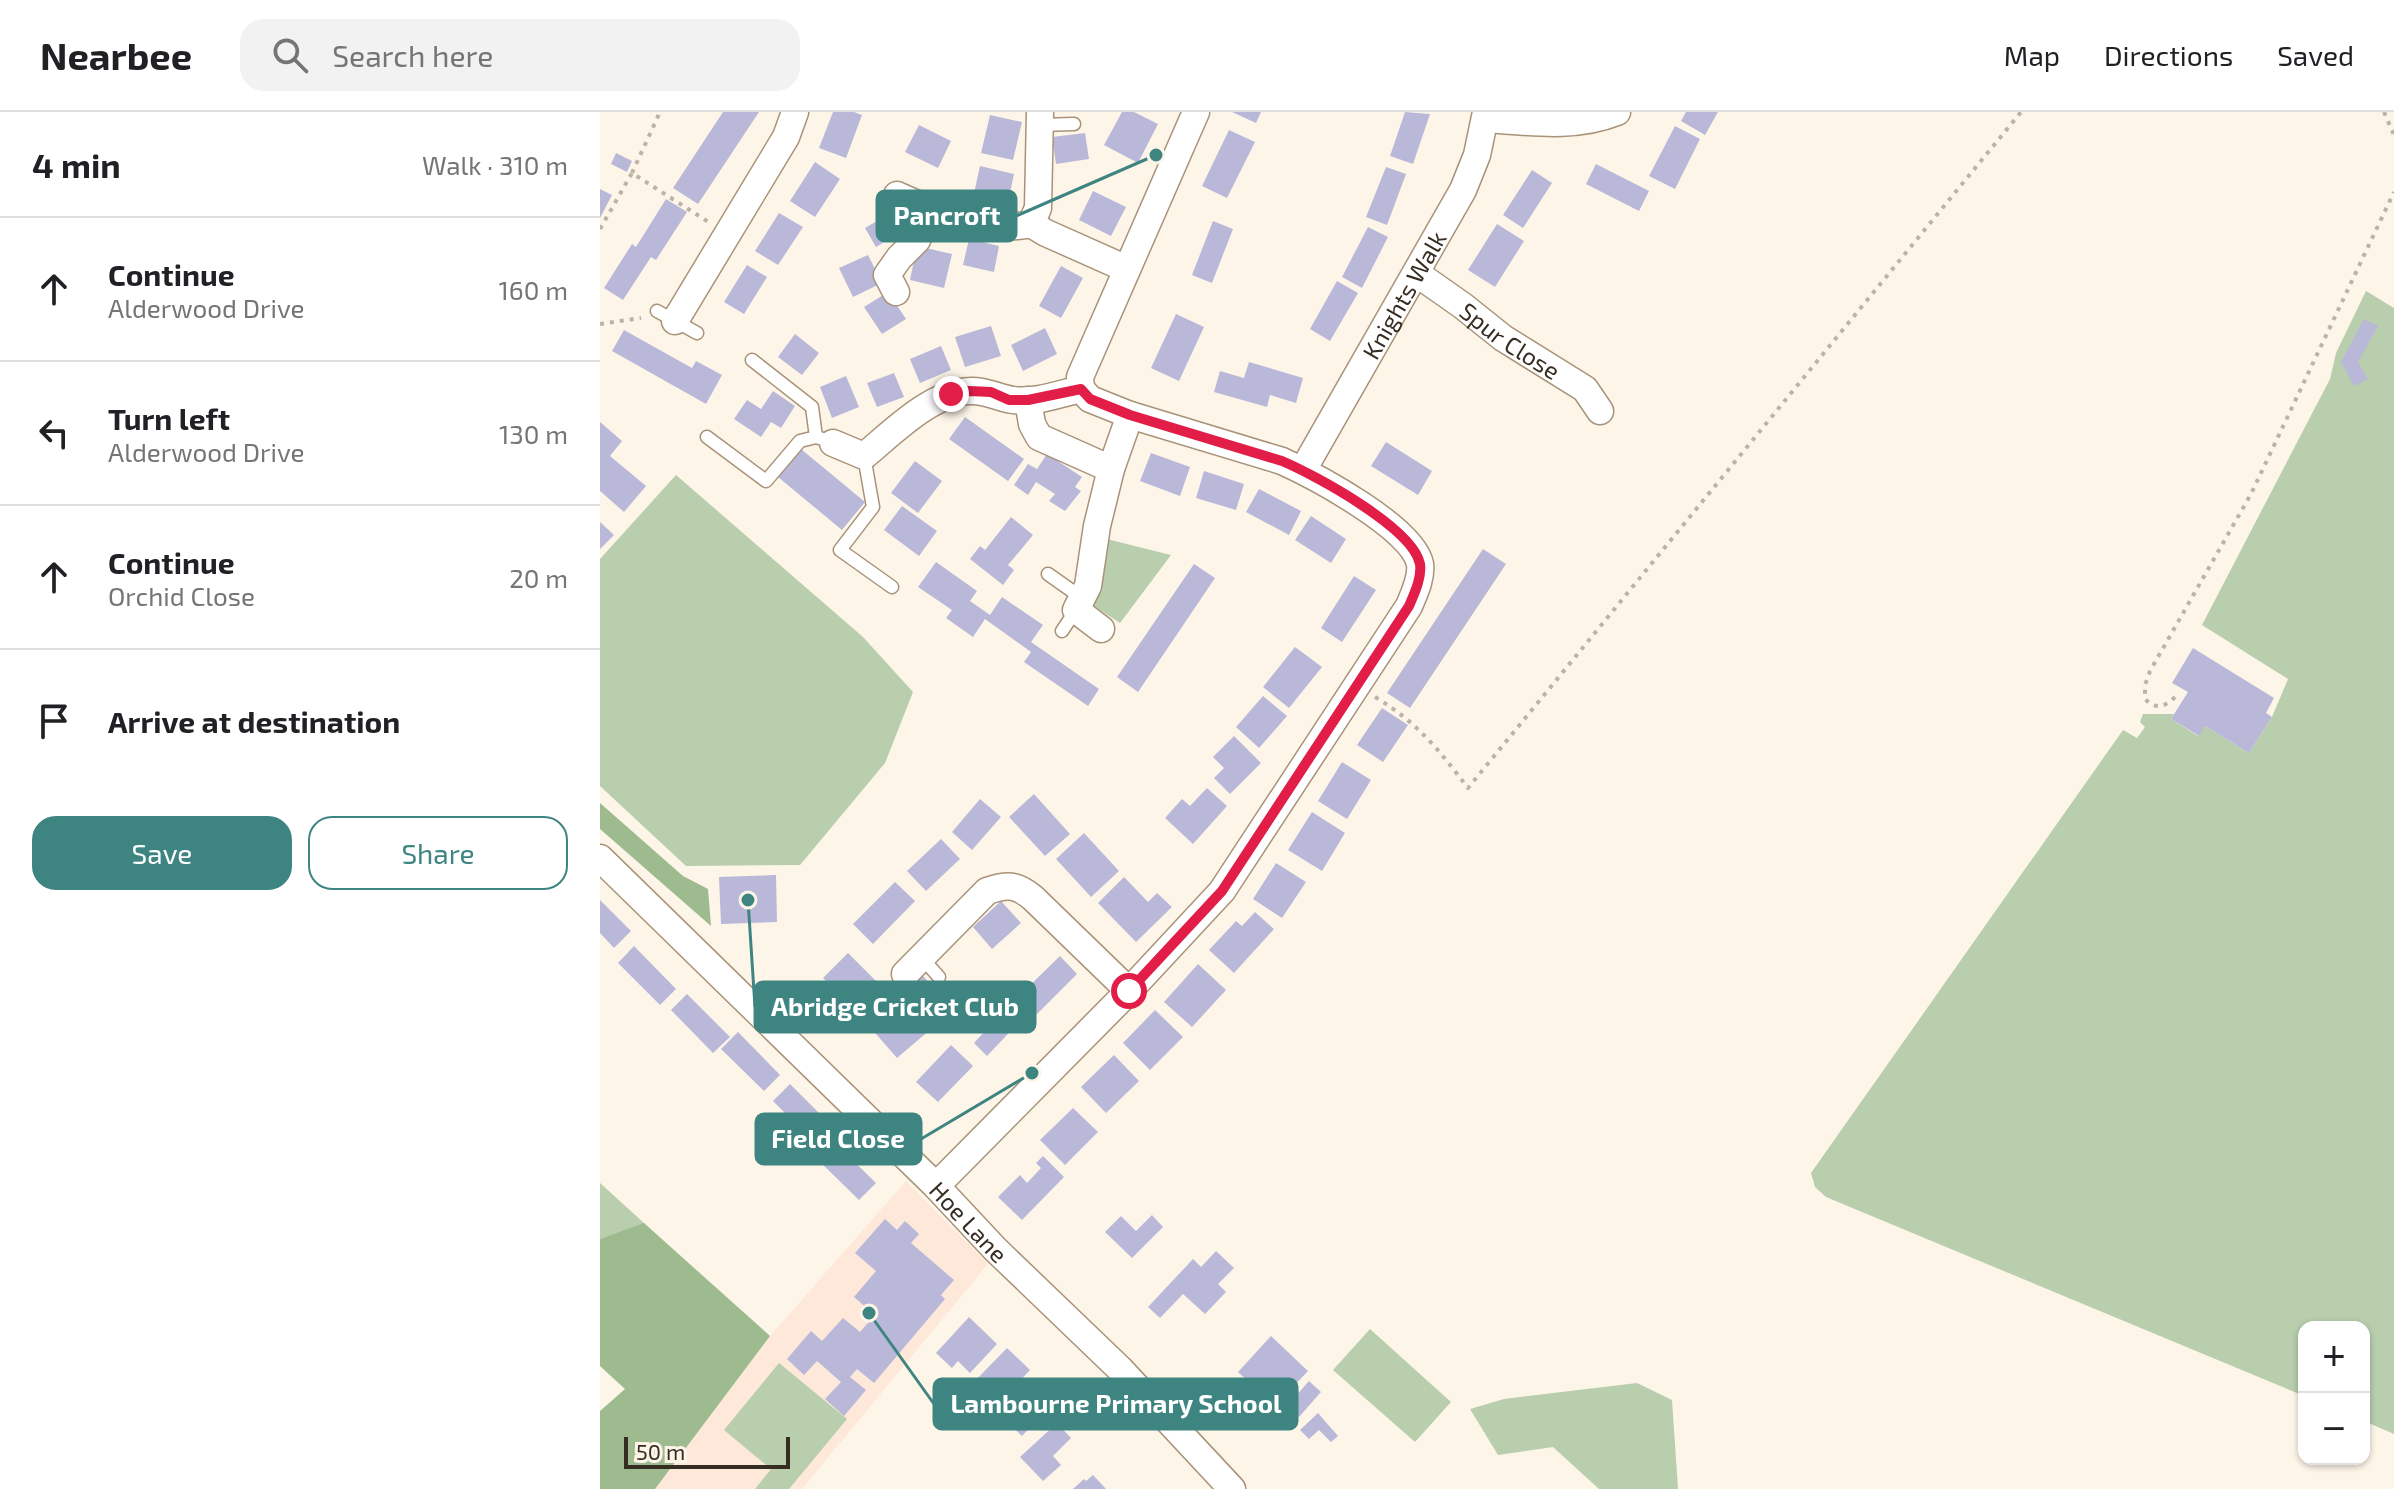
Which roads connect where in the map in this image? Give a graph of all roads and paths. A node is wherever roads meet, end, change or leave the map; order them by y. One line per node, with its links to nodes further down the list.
1 (660, 112): 11 (path)
2 (795, 112): 17 (street)
3 (1196, 112): 18 (street)
4 (1617, 112): 7 (street)
5 (2021, 112): 37 (path)
6 (2384, 112): 10 (path)
7 (1486, 115): 19 (street, Knights Walk)
8 (1040, 119): 9 (lane); 15 (street)
9 (1074, 124)
10 (2394, 135)
11 (632, 173): 16 (path); 17 (path)
12 (2394, 192): 38 (path)
13 (897, 195): 14 (street)
14 (930, 210): 15 (street); 20 (street)
15 (1031, 224): 18 (street)
16 (600, 229)
17 (728, 235): 21 (street)
18 (1127, 269): 24 (street)
19 (1416, 273): 26 (street, Spur Close); 32 (street, Knights Walk)
20 (896, 292)
21 (676, 322): 22 (path)
22 (600, 324)
23 (752, 360): 29 (lane)
24 (1081, 389): 25 (street); 27 (street)
25 (1028, 400): 30 (street); 31 (street)
26 (1600, 411)
27 (1130, 415): 31 (street); 32 (street)
28 (707, 437): 29 (lane)
29 (824, 440): 30 (street)
30 (864, 456): 34 (lane)
31 (1111, 469): 35 (street)
32 (1303, 470): 37 (street)
33 (1048, 574): 35 (lane)
34 (892, 587)
35 (1074, 613): 36 (street)
36 (1101, 629)
37 (1356, 686): 41 (street)
38 (2175, 697)
39 (600, 858): 42 (street, Hoe Lane)
40 (922, 970): 41 (street)
41 (1129, 991): 42 (street)
42 (936, 1186): 43 (street, Hoe Lane)
43 (1232, 1489)

